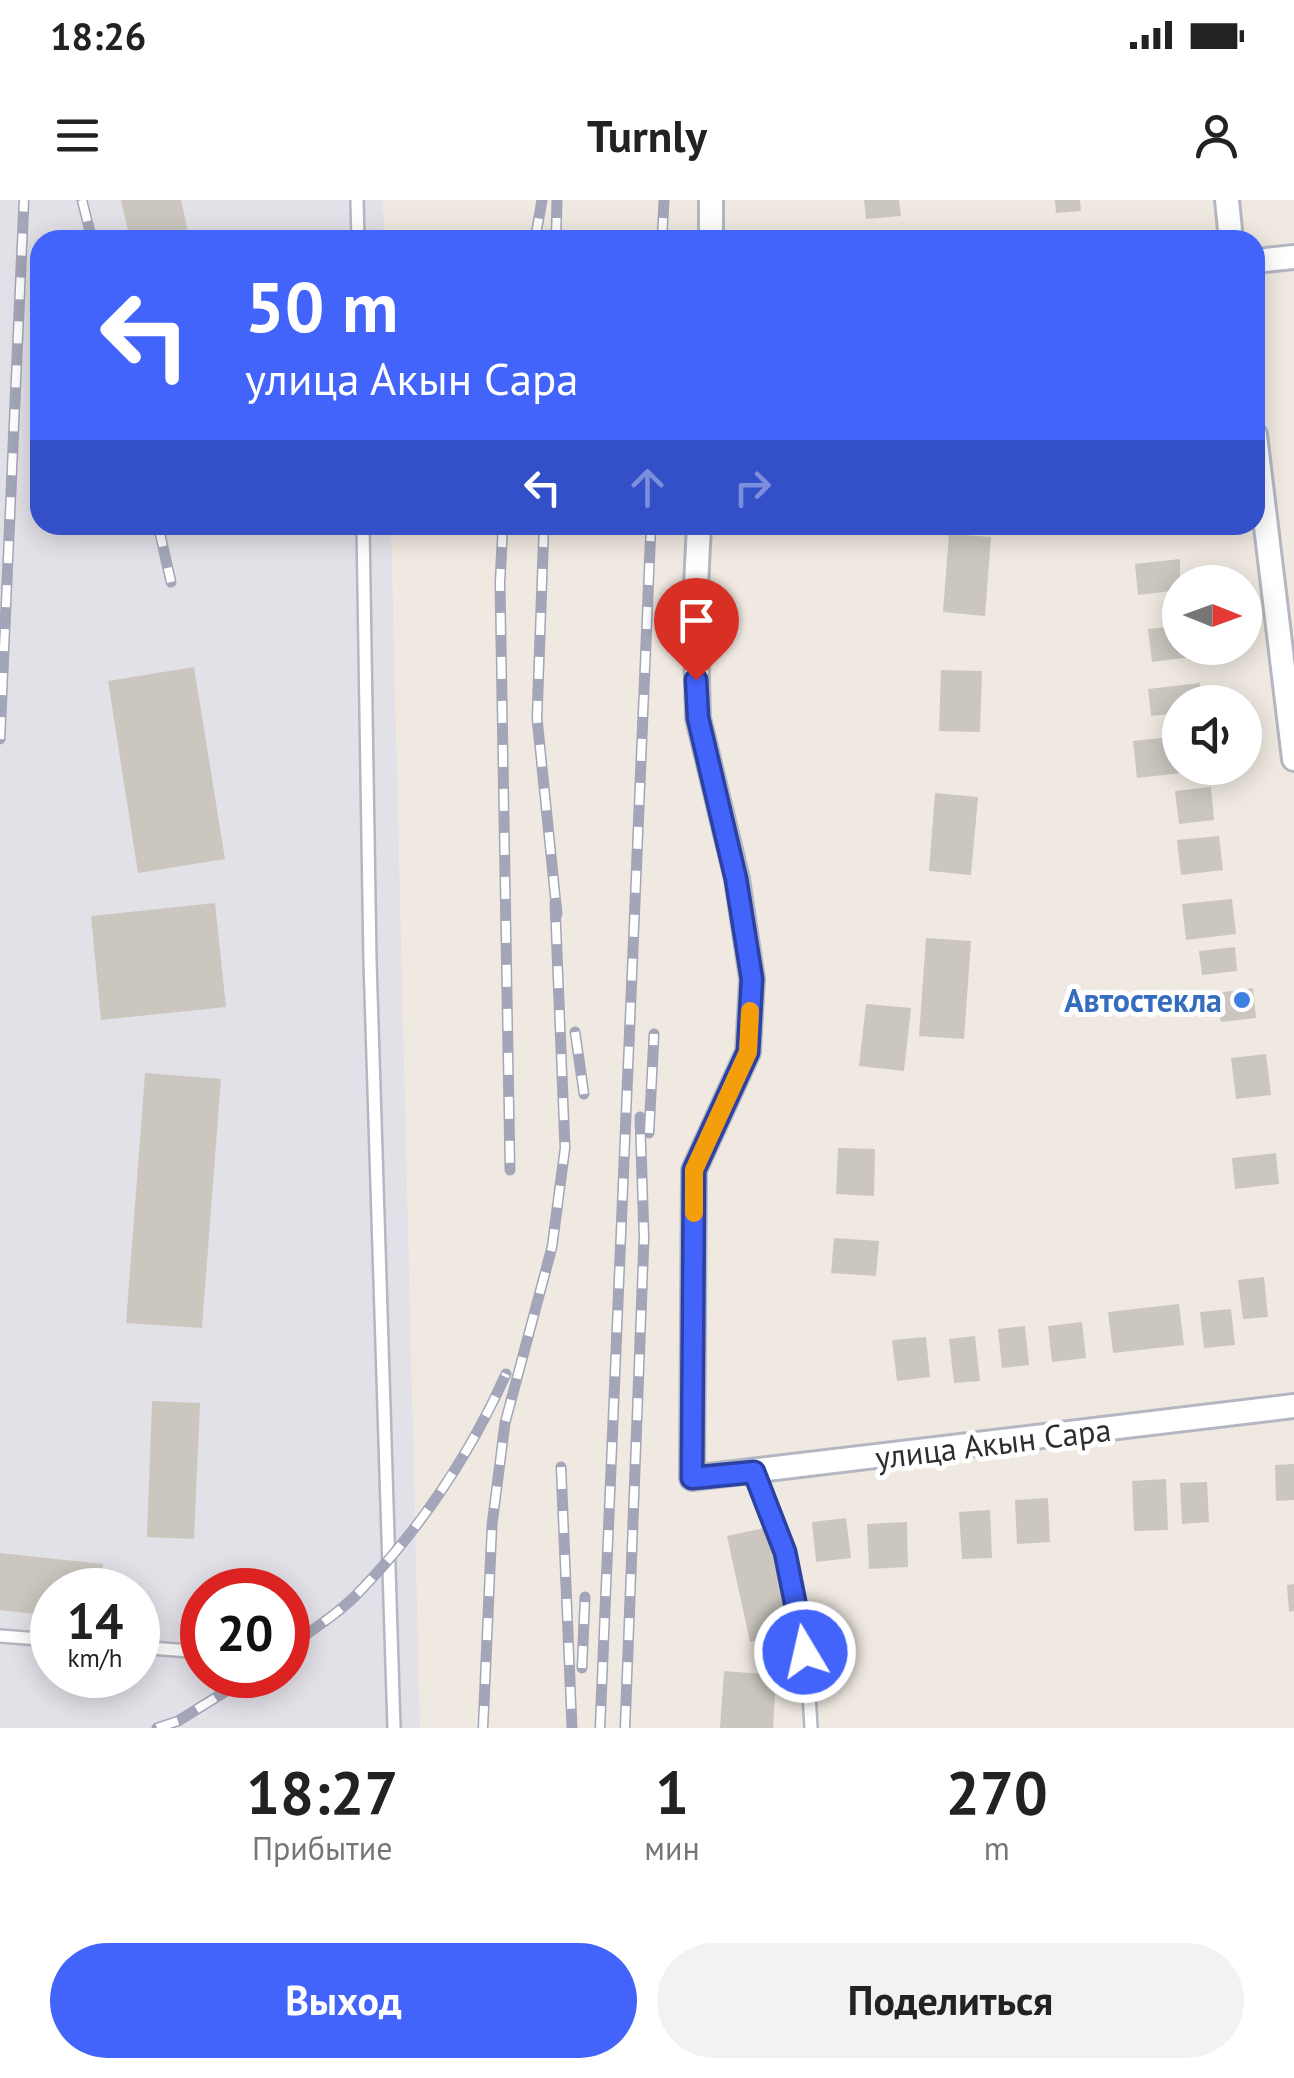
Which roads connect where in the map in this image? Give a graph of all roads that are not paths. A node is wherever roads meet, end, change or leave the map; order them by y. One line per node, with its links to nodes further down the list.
1 (357, 200): 4 (lane)
2 (711, 200): 5 (street)
3 (1226, 200): 6 (street)
4 (358, 230)
5 (711, 230)
6 (1230, 230)
7 (1294, 257): 8 (street)
8 (1265, 260)
9 (1265, 519): 12 (street)
10 (363, 535): 17 (lane)
11 (698, 535): 14 (street, улица Акын Сара)
12 (1294, 760)
13 (1294, 1406): 14 (street, улица Акын Сара)
14 (754, 1472): 18 (lane)
15 (0, 1636): 16 (lane)
16 (30, 1638)
17 (394, 1728)
18 (811, 1728)

